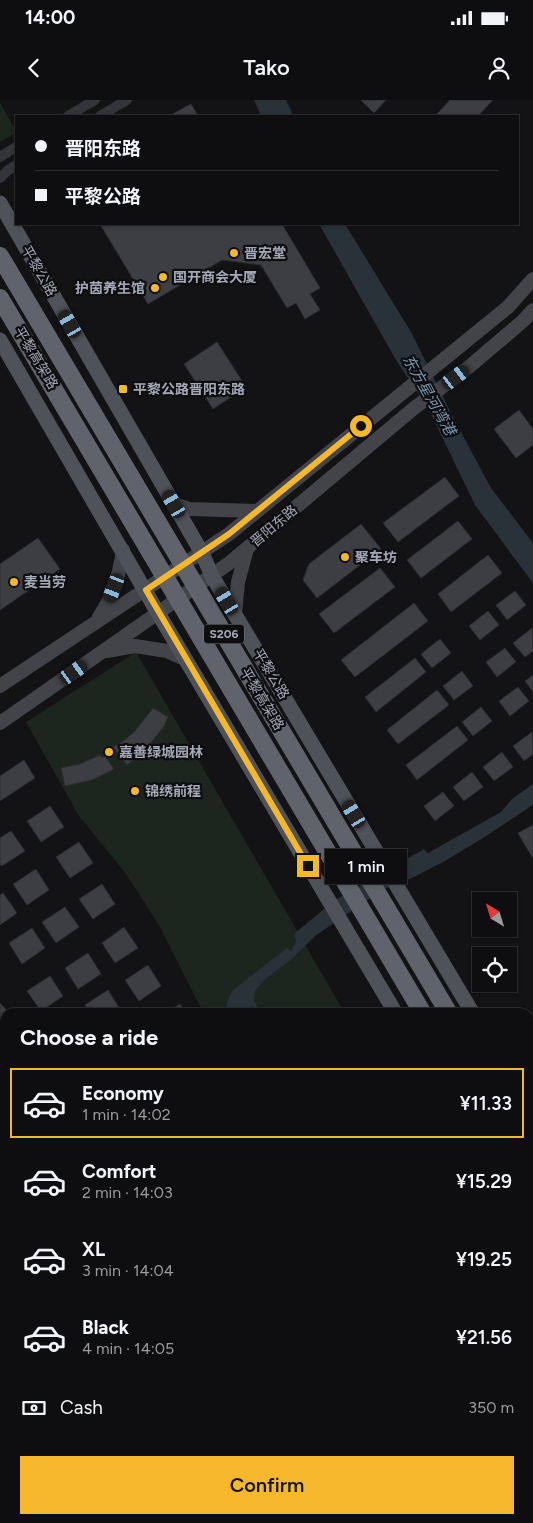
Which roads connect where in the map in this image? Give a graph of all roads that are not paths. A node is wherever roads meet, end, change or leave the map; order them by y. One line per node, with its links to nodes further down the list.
1 (95, 100): 3 (street)
2 (127, 100): 4 (street)
3 (70, 115)
4 (102, 115)
5 (15, 148): 6 (street)
6 (0, 157)
7 (15, 166): 8 (street)
8 (0, 178)
9 (0, 204): 15 (main road, 平黎公路)
10 (0, 256): 31 (highway, 平黎高架路 / S206, bridge)
11 (533, 279): 16 (main road, 晋阳东路)
12 (0, 298): 30 (highway, 平黎高架路 / S206, bridge)
13 (533, 310): 17 (main road, 晋阳东路)
14 (0, 340): 18 (main road)
15 (174, 504): 16 (main road); 19 (main road, 平黎公路)
16 (257, 512): 19 (main road, 晋阳东路)
17 (247, 549): 20 (main road, 晋阳东路); 23 (main road)
18 (123, 550): 21 (main road); 24 (main road)
19 (202, 553): 20 (main road, 平黎公路); 21 (main road, 晋阳东路)
20 (212, 576): 22 (main road, 晋阳东路); 23 (main road, 平黎公路)
21 (146, 590): 22 (main road); 24 (main road, 晋阳东路)
22 (158, 613): 25 (main road, 晋阳东路); 26 (main road)
23 (235, 614): 32 (main road, 平黎公路)
24 (94, 624): 27 (main road, 晋阳东路)
25 (102, 652): 26 (main road); 28 (main road, 晋阳东路)
26 (185, 659): 29 (main road)
27 (0, 686)
28 (0, 723)
29 (393, 1008)
30 (420, 1008)
31 (446, 1008)
32 (470, 1008)

